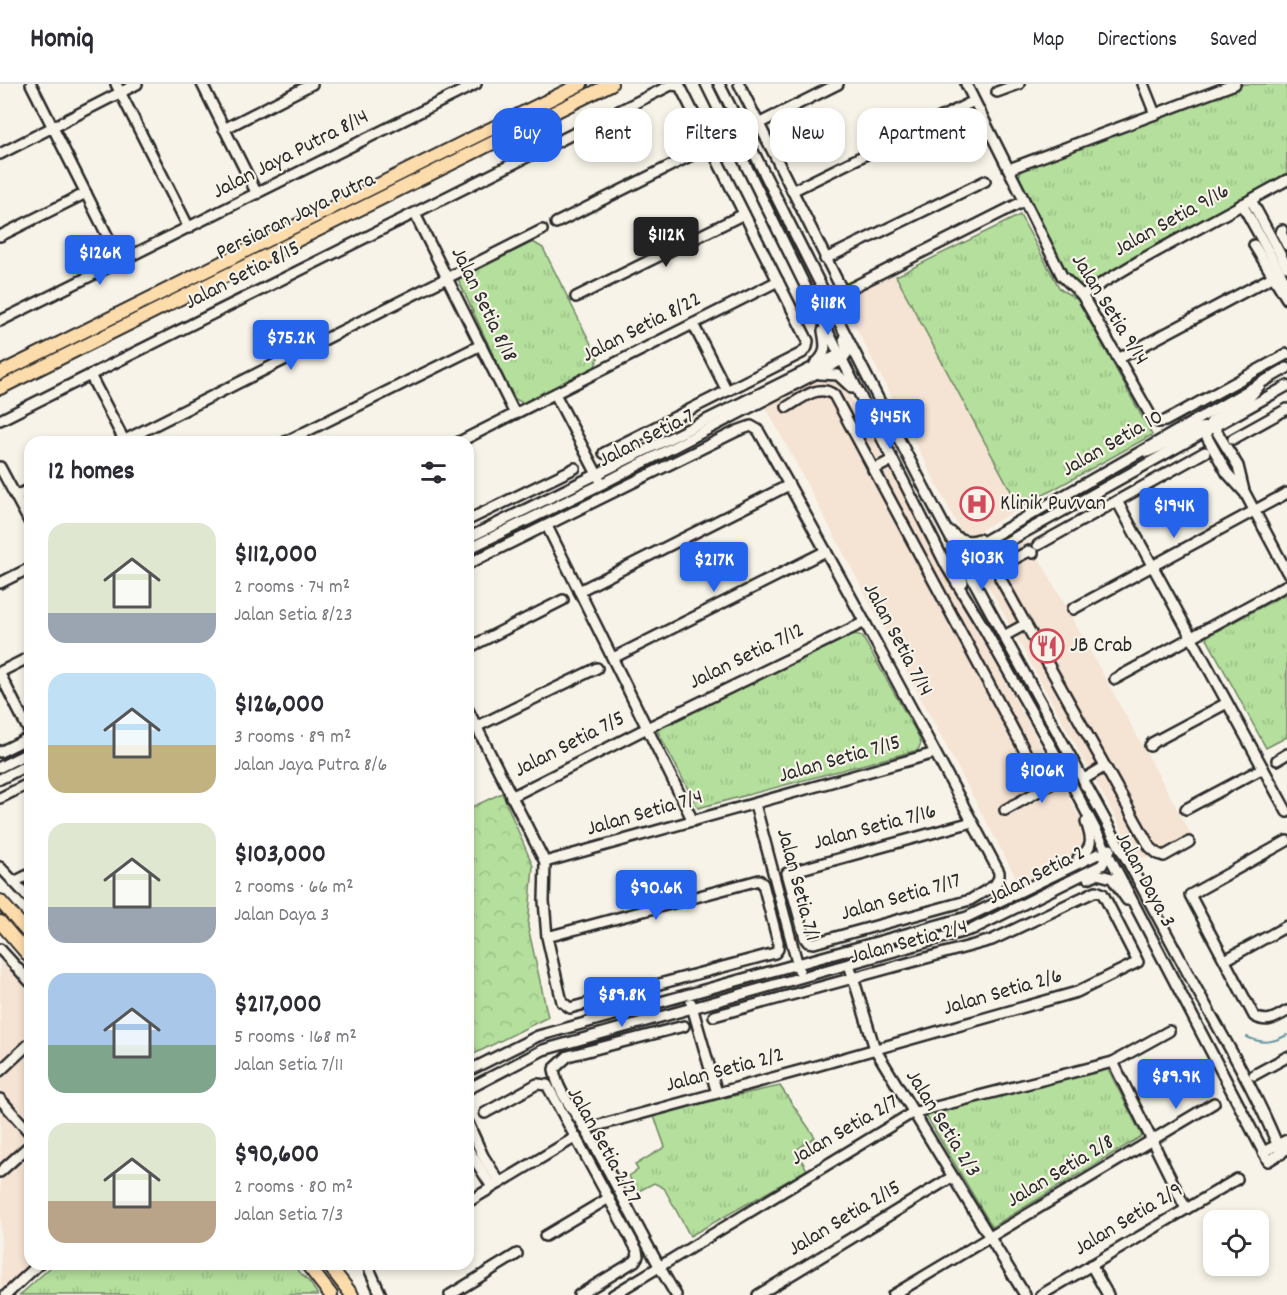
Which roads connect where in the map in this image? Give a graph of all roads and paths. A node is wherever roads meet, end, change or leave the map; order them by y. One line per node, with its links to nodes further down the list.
1 (31, 84): 23 (street)
2 (137, 84): 16 (street)
3 (202, 84): 24 (street)
4 (312, 84): 24 (street)
5 (476, 84): 33 (street, Jalan Jaya Putra 8/14)
6 (581, 84): 65 (main road, Persiaran Jaya Putra)
7 (611, 84): 71 (main road, Persiaran Jaya Putra)
8 (706, 84): 55 (street, Jalan Daya 3)
9 (719, 84): 56 (street, Jalan Daya 3)
10 (739, 84): 20 (street)
11 (838, 84): 22 (street)
12 (966, 84): 18 (street, Jalan Setia 9/14)
13 (1019, 84): 17 (street)
14 (1143, 84): 21 (street)
15 (1235, 84): 21 (street)
16 (118, 88): 23 (street); 39 (street)
17 (998, 92)
18 (975, 101): 28 (street, Jalan Setia 9/14); 31 (street)
19 (691, 108): 36 (street, Jalan Setia 8/15)
20 (750, 108)
21 (1155, 114): 28 (street)
22 (758, 124): 31 (street)
23 (53, 127): 25 (street); 32 (street)
24 (224, 129): 33 (street)
25 (0, 154)
26 (678, 162): 38 (street)
27 (718, 162): 37 (street)
28 (1009, 169): 34 (street, Jalan Setia 9/14)
29 (1287, 180): 35 (street, Jalan Setia 9/16)
30 (985, 181): 45 (street)
31 (792, 191): 45 (street)
32 (86, 193): 42 (street); 46 (street)
33 (256, 194): 39 (street, Jalan Jaya Putra 8/14)
34 (1024, 201): 45 (street); 52 (street, Jalan Setia 9/14)
35 (1246, 202): 47 (street); 51 (street); 52 (street, Jalan Setia 9/16)
36 (415, 214): 49 (street, Jalan Setia 8/18); 66 (street, Jalan Setia 8/15)
37 (744, 214): 50 (street); 53 (street)
38 (556, 223)
39 (189, 228): 46 (street, Jalan Jaya Putra 8/14)
40 (542, 230): 49 (street)
41 (1282, 230): 44 (street)
42 (0, 236)
43 (1254, 245): 48 (street)
44 (1287, 245)
45 (825, 259)
46 (120, 261): 57 (street, Jalan Jaya Putra 8/14)
47 (1287, 267)
48 (1274, 276): 54 (street); 62 (street)
49 (447, 278): 59 (street, Jalan Setia 8/18); 82 (street)
50 (778, 281): 58 (street, Jalan Setia 8/22); 72 (street)
51 (1287, 285)
52 (1082, 295): 62 (street, Jalan Setia 9/14)
53 (576, 297)
54 (1287, 299)
55 (819, 314): 61 (street, Jalan Daya 3); 64 (street)
56 (839, 320): 61 (street); 67 (street, Jalan Daya 3)
57 (0, 321)
58 (693, 324): 72 (street); 73 (street, Jalan Setia 8/22)
59 (481, 345): 78 (street, Jalan Setia 8/18); 83 (street)
60 (1287, 354): 62 (street, Jalan Setia 9/14)
61 (843, 356): 64 (street, Jalan Setia 7); 67 (street); 74 (street, Jalan Daya 3)
62 (1118, 358)
63 (1287, 368): 69 (street, Jalan Setia 10)
64 (813, 372): 74 (street); 93 (street, Jalan Setia 7)
65 (0, 373)
66 (90, 375): 79 (street, Jalan Setia 8/15); 81 (street)
67 (867, 378): 99 (street, Jalan Daya 3)
68 (1287, 381): 75 (street)
69 (1261, 383): 80 (street); 88 (street, Jalan Setia 10)
70 (1287, 386): 75 (street, Jalan Setia 10)
71 (0, 387)
72 (727, 391): 87 (street)
73 (555, 394): 78 (street, Jalan Setia 8/22); 93 (street)
74 (861, 398): 89 (street, Jalan Daya 3)
75 (1260, 400): 80 (street, Jalan Setia 10)
76 (787, 407): 92 (street)
77 (1287, 409): 85 (street)
78 (515, 414): 84 (street, Jalan Setia 8/22)
79 (0, 420)
80 (1209, 429): 88 (street); 101 (street); 108 (street, Jalan Setia 10)
81 (120, 436)
82 (135, 436)
83 (297, 436)
84 (471, 436)
85 (1233, 439)
86 (1205, 452): 98 (street)
87 (604, 453)
88 (1136, 453): 106 (street, Jalan Setia 10)
89 (892, 460): 92 (street); 102 (street, Jalan Daya 3)
90 (0, 466): 97 (street)
91 (575, 468): 103 (street)
92 (873, 470): 152 (street)
93 (599, 480): 105 (street, Jalan Setia 7); 107 (street, Jalan Setia 7)
94 (789, 485): 104 (street, Jalan Setia 7/14); 109 (street, Jalan Setia 7/14); 117 (street)
95 (24, 492): 97 (street)
96 (1287, 493): 101 (street)
97 (16, 496): 100 (street)
98 (1117, 501): 112 (street); 123 (street)
99 (936, 510): 106 (street); 111 (street, Jalan Daya 3)
100 (24, 511)
101 (1254, 511): 112 (street); 114 (street)
102 (921, 512): 111 (street); 122 (street, Jalan Daya 3)
103 (474, 517)
104 (547, 526): 110 (street); 117 (street)
105 (474, 535)
106 (993, 536): 111 (street, Jalan Setia 10)
107 (474, 546)
108 (999, 546): 111 (street, Jalan Setia 10); 118 (street)
109 (826, 551): 121 (street, Jalan Setia 7/14); 127 (street)
110 (474, 561)
111 (961, 561): 118 (street, Jalan Daya 3); 122 (street)
112 (1152, 566): 120 (street); 125 (street)
113 (24, 570): 115 (street)
114 (1287, 572)
115 (0, 583)
116 (1287, 585): 125 (street)
117 (579, 591): 127 (street)
118 (984, 597): 124 (street, Jalan Daya 3)
119 (563, 600): 126 (street)
120 (1073, 609)
121 (865, 622): 136 (street, Jalan Setia 7/12); 140 (street, Jalan Setia 7/14)
122 (981, 623): 148 (street, Jalan Daya 3)
123 (1026, 624): 124 (street); 146 (street)
124 (1004, 636): 150 (street, Jalan Daya 3)
125 (1191, 637): 131 (street); 132 (street)
126 (474, 645)
127 (613, 658): 136 (street)
128 (24, 660): 130 (street)
129 (597, 668): 135 (street)
130 (0, 673): 133 (street)
131 (1115, 679)
132 (1227, 703): 138 (street); 147 (street)
133 (24, 723)
134 (474, 723): 135 (street)
135 (476, 727): 153 (street)
136 (647, 728): 153 (street, Jalan Setia 7/5); 160 (street)
137 (24, 738): 139 (street)
138 (1150, 746)
139 (0, 752)
140 (935, 753): 155 (street, Jalan Setia 7/15); 161 (street, Jalan Setia 7/14)
141 (1287, 754): 143 (street)
142 (24, 755): 144 (street)
143 (1277, 760)
144 (0, 767)
145 (24, 767): 149 (street)
146 (1104, 767): 150 (street); 162 (street)
147 (1263, 768): 157 (street); 159 (street)
148 (1067, 775): 152 (street); 156 (street, Jalan Daya 3)
149 (0, 779)
150 (1084, 779): 164 (street); 177 (street, Jalan Daya 3)
151 (24, 786): 154 (street)
152 (1044, 787): 158 (street)
153 (511, 797): 165 (street)
154 (0, 798)
155 (755, 804): 160 (street, Jalan Setia 7/4); 186 (street, Jalan Setia 7/1)
156 (1082, 807): 164 (street, Jalan Daya 3); 170 (street)
157 (1186, 809)
158 (1005, 810)
159 (1287, 812)
160 (693, 821): 165 (street, Jalan Setia 7/4)
161 (972, 822): 168 (street, Jalan Setia 7/14); 180 (street, Jalan Setia 7/16)
162 (1189, 842)
163 (1287, 842): 183 (street)
164 (1109, 854): 170 (street, Jalan Setia 2); 172 (street, Jalan Setia 2); 177 (street); 179 (street, Jalan Daya 3)
165 (545, 862): 178 (street)
166 (0, 867): 169 (street)
167 (24, 877): 169 (street)
168 (999, 878): 180 (street, Jalan Setia 7/17)
169 (14, 882): 171 (street)
170 (1030, 888): 186 (street, Jalan Setia 2)
171 (24, 893)
172 (1036, 899): 179 (street); 185 (street, Jalan Setia 2)
173 (0, 901): 176 (main road)
174 (0, 922): 182 (main road)
175 (1287, 926): 183 (street)
176 (24, 928)
177 (1165, 930): 215 (street, Jalan Daya 3)
178 (547, 938): 178 (street)
179 (1151, 938): 215 (street, Jalan Daya 3)
180 (808, 942)
181 (0, 949): 187 (street)
182 (24, 950)
183 (1226, 960): 192 (street)
184 (1138, 962): 189 (street, Jalan Setia 2/4); 197 (street, Jalan Setia 2/6)
185 (849, 964): 188 (street, Jalan Setia 2); 189 (street, Jalan Setia 2/3)
186 (798, 965): 188 (street, Jalan Setia 7/1); 190 (street, Jalan Setia 2)
187 (24, 975)
188 (801, 977): 191 (street, Jalan Setia 2)
189 (854, 978): 193 (street, Jalan Setia 2/4); 197 (street, Jalan Setia 2/3)
190 (689, 995): 191 (street); 200 (street, Jalan Setia 2)
191 (693, 1008): 203 (street, Jalan Setia 2); 204 (street)
192 (1287, 1011)
193 (714, 1016)
194 (684, 1026): 210 (street)
195 (1169, 1031): 199 (street, Jalan Setia 2/7)
196 (24, 1049): 201 (street)
197 (875, 1049): 204 (street, Jalan Setia 2/2); 208 (street, Jalan Setia 2/3)
198 (1287, 1057): 202 (street)
199 (1113, 1062): 208 (street, Jalan Setia 2/7); 213 (street)
200 (474, 1068)
201 (0, 1071)
202 (1254, 1075)
203 (474, 1086)
204 (717, 1093): 210 (street, Jalan Setia 2/2)
205 (0, 1099): 209 (street)
206 (1214, 1103): 213 (street, Jalan Setia 2/8)
207 (485, 1113): 212 (street, Jalan Setia 2/27)
208 (912, 1113): 219 (street, Jalan Setia 2/3); 229 (street, Jalan Setia 2/7)
209 (24, 1126)
210 (585, 1129): 229 (street)
211 (474, 1137): 221 (street)
212 (576, 1137): 221 (street); 223 (street, Jalan Setia 2/27)
213 (1152, 1140): 224 (street); 226 (street, Jalan Setia 2/8)
214 (1287, 1140): 215 (street)
215 (1282, 1149)
216 (24, 1150): 218 (street)
217 (474, 1157): 221 (street)
218 (0, 1172)
219 (952, 1177): 226 (street, Jalan Setia 2/3); 242 (street, Jalan Setia 2/15)
220 (1237, 1179): 224 (street, Jalan Setia 2/9)
221 (496, 1185): 222 (street)
222 (474, 1198)
223 (609, 1198): 225 (street); 239 (street, Jalan Setia 2/27)
224 (1186, 1209): 228 (street, Jalan Setia 2/9)
225 (545, 1236)
226 (990, 1237): 243 (street, Jalan Setia 2/8); 244 (street, Jalan Setia 2/3)
227 (517, 1254): 238 (street)
228 (1092, 1265): 245 (street, Jalan Setia 2/9); 246 (street)
229 (659, 1267): 240 (street, Jalan Setia 2/7); 241 (street)
230 (33, 1270): 234 (street)
231 (312, 1270): 235 (main road)
232 (333, 1270): 236 (main road)
233 (369, 1270): 237 (street)
234 (6, 1295)
235 (331, 1295)
236 (352, 1295)
237 (381, 1295)
238 (450, 1295)
239 (579, 1295)
240 (613, 1295)
241 (676, 1295)
242 (758, 1295)
243 (893, 1295)
244 (1025, 1295)
245 (1041, 1295)
246 (1108, 1295)

